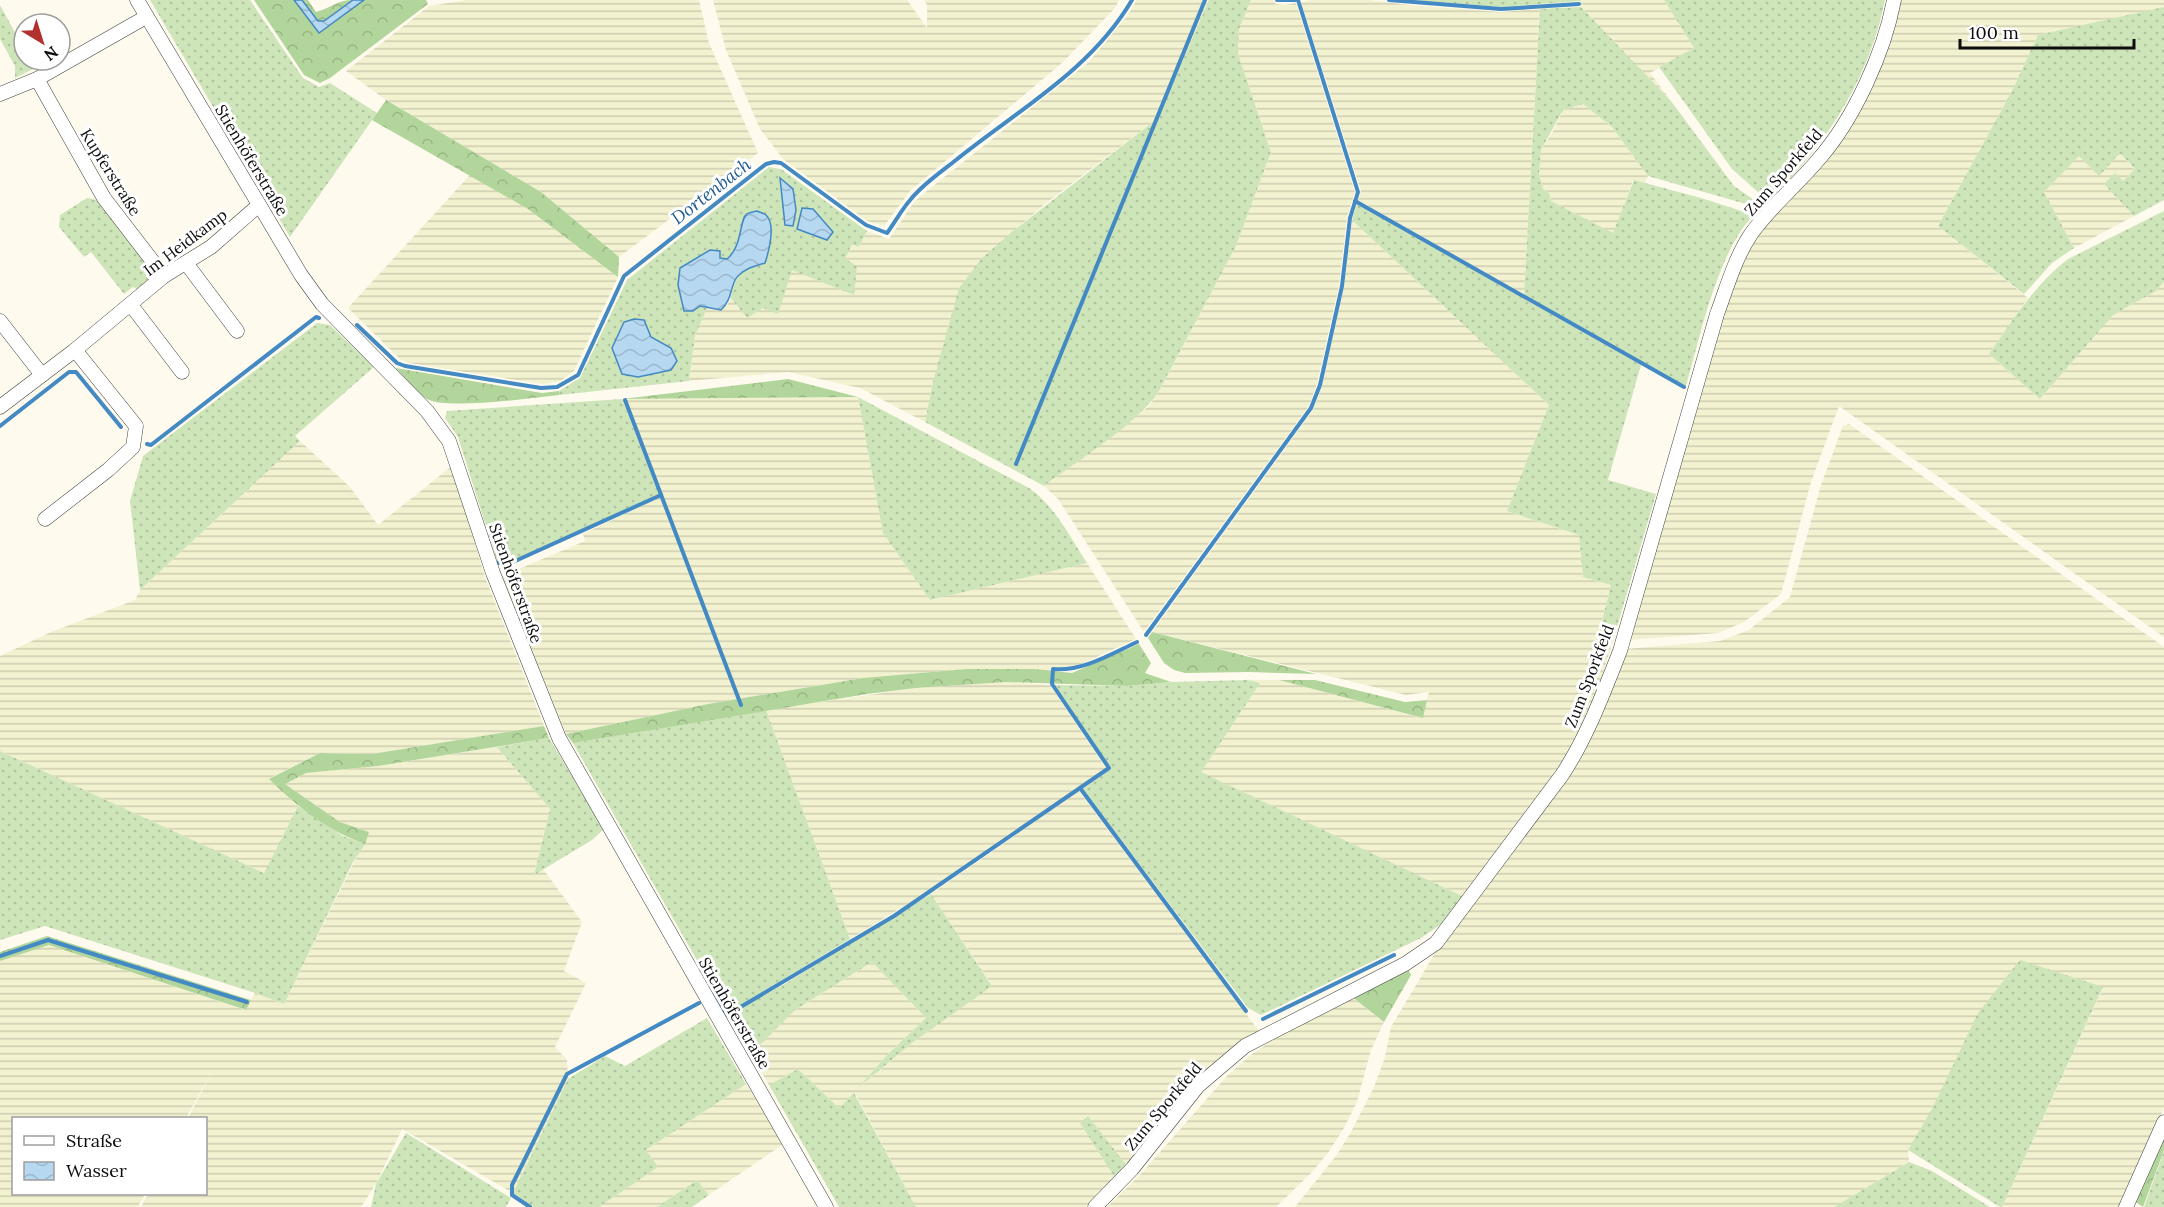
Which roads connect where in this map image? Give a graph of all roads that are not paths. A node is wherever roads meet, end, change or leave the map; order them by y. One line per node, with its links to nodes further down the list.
1 (137, 0): 3 (street, Stienhöferstraße)
2 (1894, 0): 19 (street, Zum Sporkfeld)
3 (146, 17): 4 (street); 6 (street, Stienhöferstraße)
4 (38, 79): 5 (street); 8 (street, Kupferstraße)
5 (0, 94)
6 (260, 205): 7 (street, Im Heidkamp); 18 (street, Stienhöferstraße)
7 (186, 262): 8 (street, Im Heidkamp); 11 (street)
8 (164, 276): 9 (street, Im Heidkamp)
9 (131, 305): 12 (street, Im Heidkamp); 13 (street)
10 (0, 321): 14 (street)
11 (237, 330)
12 (75, 350): 14 (street, Im Heidkamp); 16 (street)
13 (182, 372)
14 (42, 375): 15 (street, Im Heidkamp)
15 (0, 407)
16 (45, 519)
17 (2164, 1122): 20 (street)
18 (826, 1207)
19 (1095, 1207)
20 (2126, 1207)

